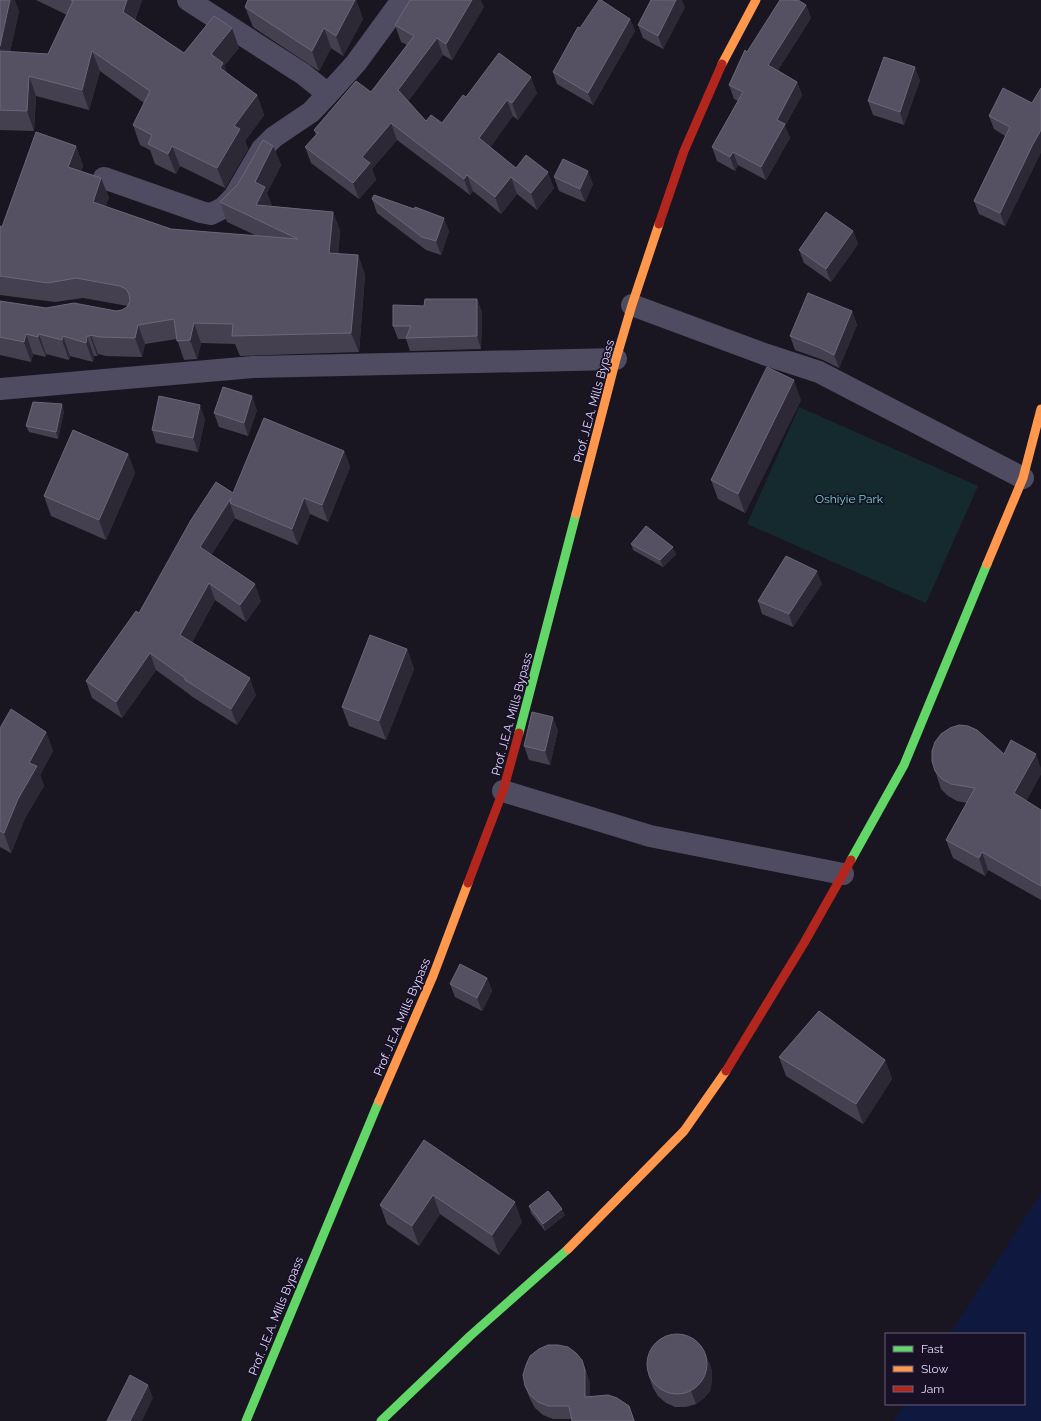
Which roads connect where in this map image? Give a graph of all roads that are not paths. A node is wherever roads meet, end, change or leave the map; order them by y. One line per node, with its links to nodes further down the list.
1 (188, 0): 4 (street)
2 (402, 0): 4 (street)
3 (756, 0): 6 (street, Prof. J.E.A. Mills Bypass)
4 (328, 94): 5 (street)
5 (104, 178)
6 (632, 305): 7 (street, Prof. J.E.A. Mills Bypass); 10 (street)
7 (616, 359): 8 (street); 11 (street, Prof. J.E.A. Mills Bypass)
8 (0, 389)
9 (1041, 409): 10 (street)
10 (1023, 478): 12 (street)
11 (503, 791): 12 (street); 13 (street, Prof. J.E.A. Mills Bypass)
12 (843, 874): 14 (street)
13 (246, 1421)
14 (381, 1421)

